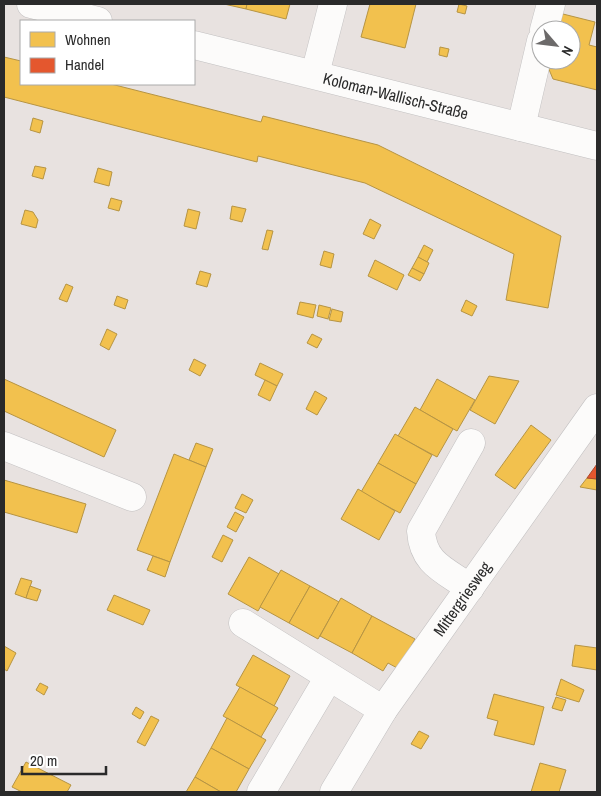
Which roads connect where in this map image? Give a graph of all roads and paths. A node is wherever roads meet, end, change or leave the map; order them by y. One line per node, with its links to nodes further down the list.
1 (30, 4): 4 (street)
2 (333, 4): 8 (street)
3 (551, 4): 5 (street)
4 (94, 20)
5 (547, 20)
6 (195, 45): 8 (street, Koloman-Wallisch-Straße)
7 (534, 70): 9 (street)
8 (315, 74): 9 (street, Koloman-Wallisch-Straße)
9 (521, 127): 10 (street, Koloman-Wallisch-Straße)
10 (597, 146)
11 (597, 408): 15 (street, Mittergriesweg)
12 (471, 443): 15 (street)
13 (4, 446): 14 (street)
14 (132, 497)
15 (470, 588): 18 (street, Mittergriesweg)
16 (243, 624): 17 (street)
17 (329, 677): 18 (street); 19 (street)
18 (383, 710): 20 (street, Mittergriesweg)
19 (261, 792)
20 (334, 792)

